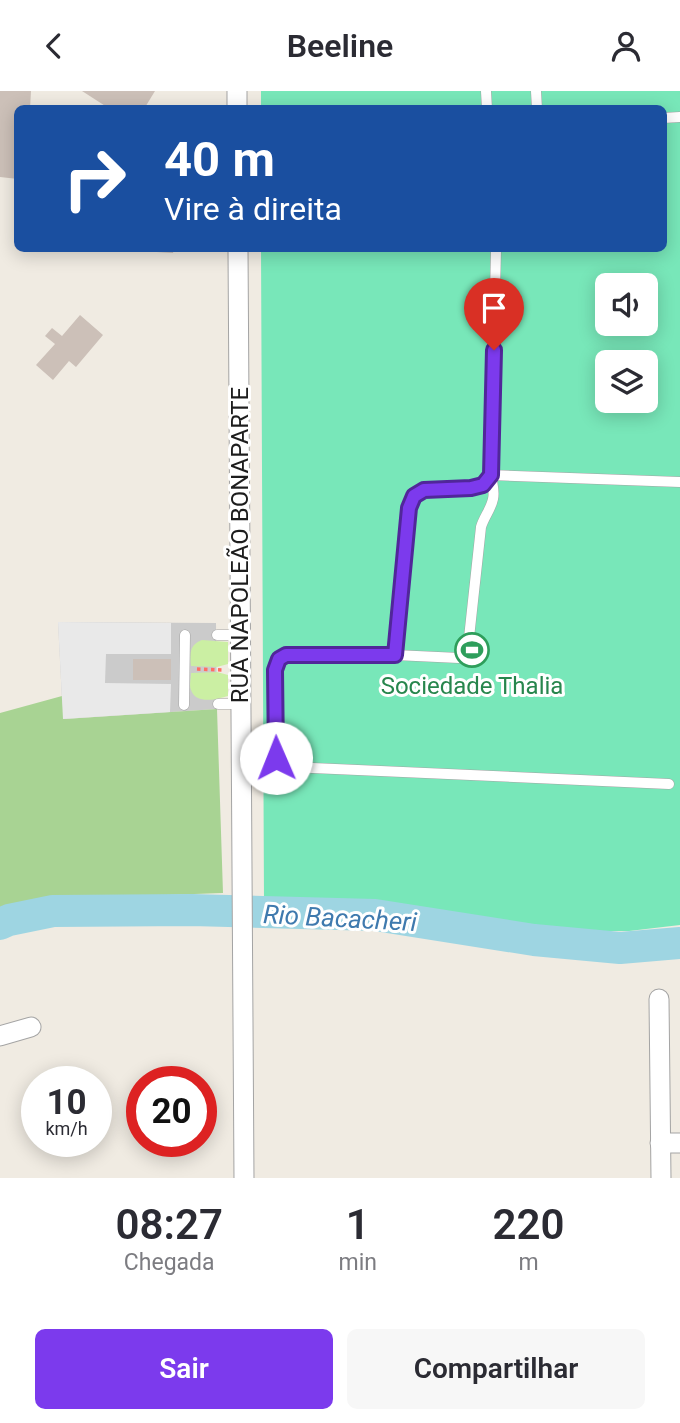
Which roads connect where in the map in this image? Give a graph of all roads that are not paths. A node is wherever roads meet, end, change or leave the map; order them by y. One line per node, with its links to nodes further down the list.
1 (238, 252): 7 (street, RUA NAPOLEÃO BONAPARTE)
2 (496, 252): 3 (lane)
3 (491, 475): 4 (lane); 8 (lane); 8 (lane)
4 (680, 482)
5 (185, 635): 11 (lane)
6 (217, 635): 7 (lane)
7 (240, 635): 10 (street, RUA NAPOLEÃO BONAPARTE)
8 (395, 655): 12 (lane)
9 (218, 704): 10 (lane)
10 (241, 704): 17 (street, RUA NAPOLEÃO BONAPARTE)
11 (184, 705)
12 (669, 784)
13 (659, 999): 16 (street)
14 (31, 1027): 15 (street)
15 (0, 1037)
16 (670, 1143): 18 (street)
17 (244, 1178)
18 (661, 1178)

